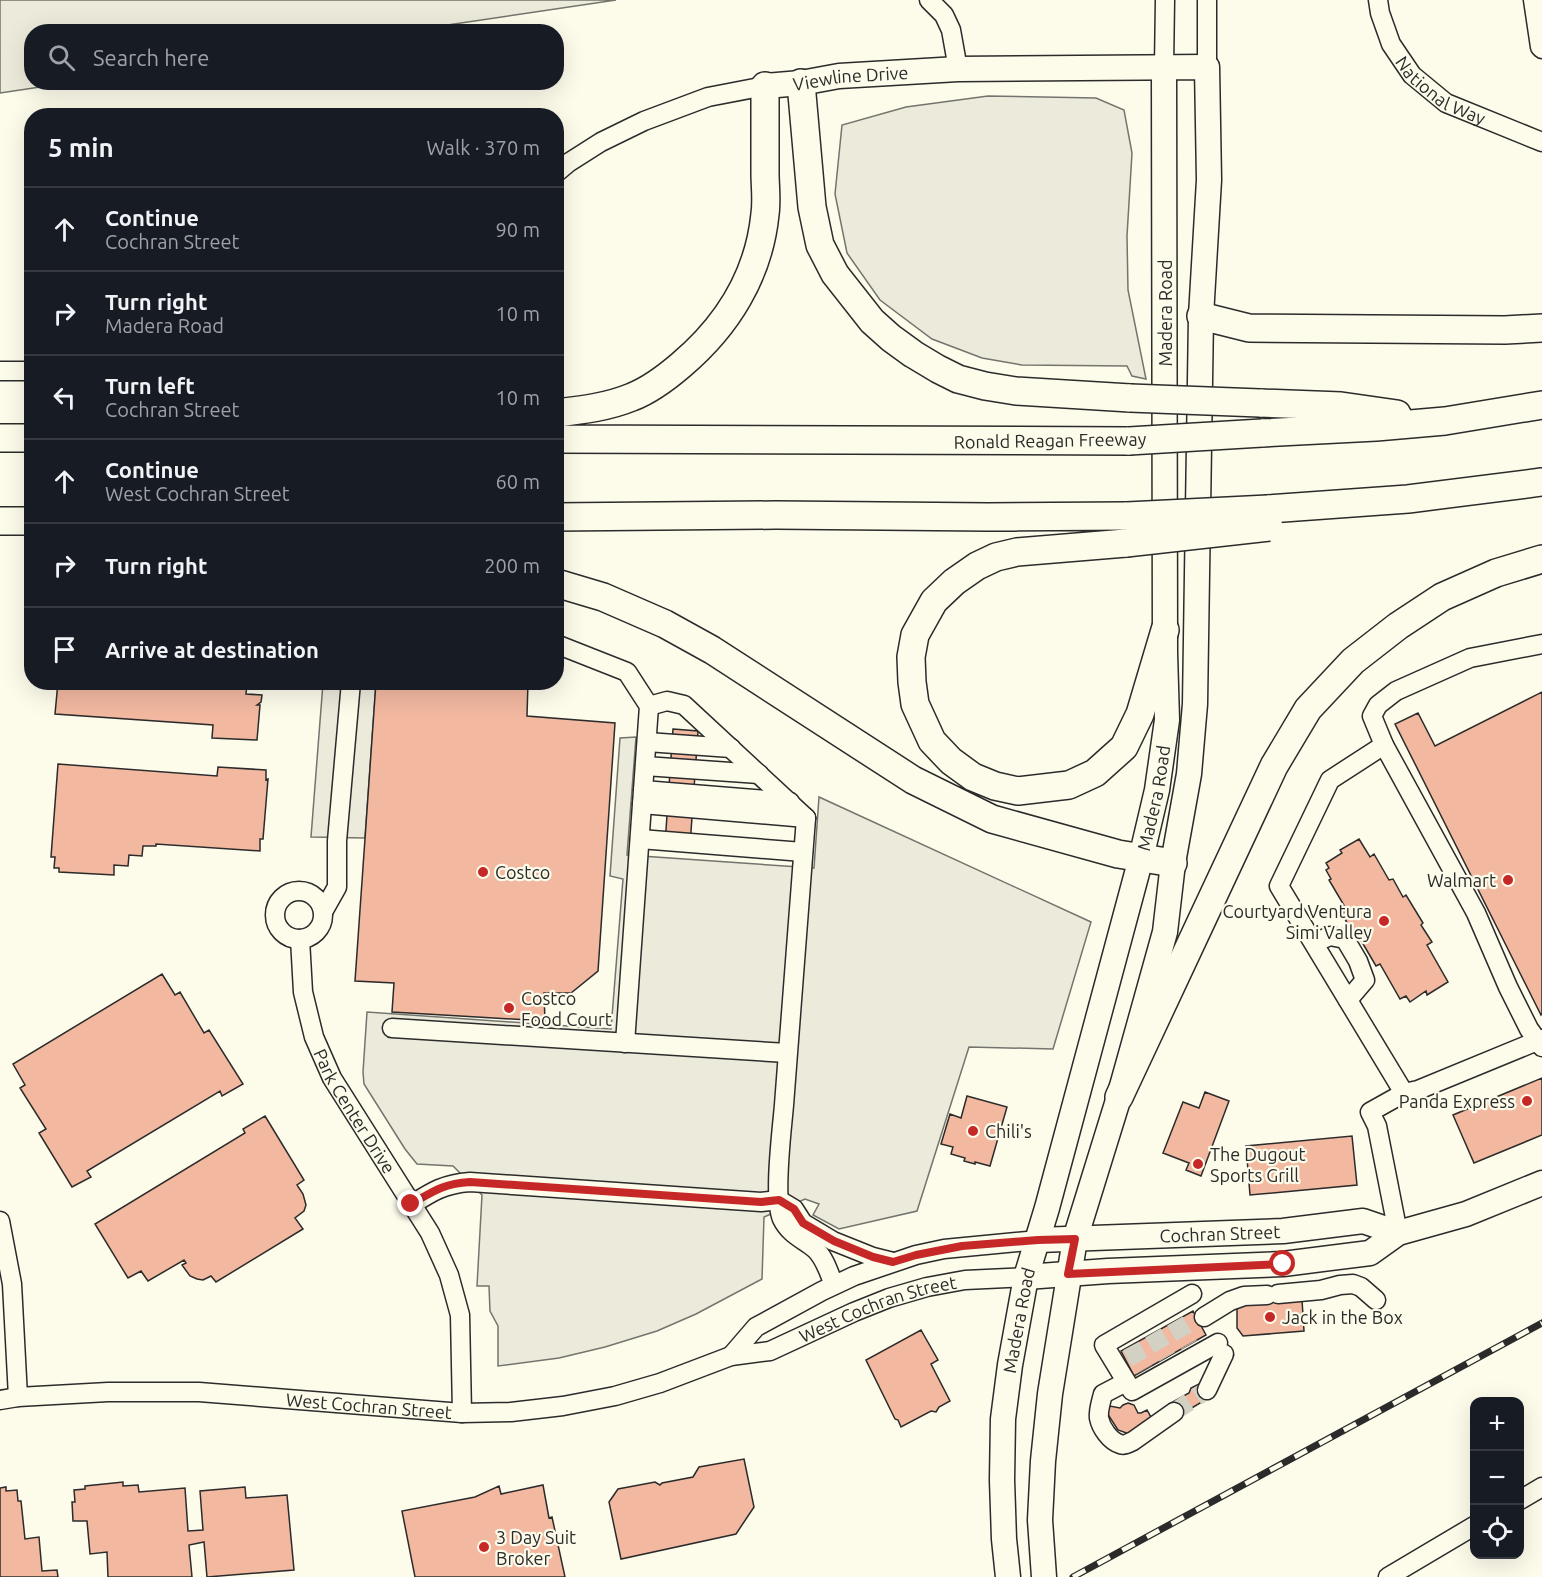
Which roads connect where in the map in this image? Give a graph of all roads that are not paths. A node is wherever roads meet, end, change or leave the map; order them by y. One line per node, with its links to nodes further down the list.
1 (929, 0): 9 (street)
2 (1165, 0): 8 (street, Madera Road)
3 (1207, 0): 7 (street, Madera Road)
4 (1378, 0): 12 (street, National Way)
5 (1533, 0): 6 (street)
6 (1542, 49)
7 (1207, 67): 8 (main road, Viewline Drive); 14 (main road, Madera Road)
8 (1164, 68): 9 (main road, Viewline Drive); 31 (main road, Madera Road)
9 (958, 69): 10 (main road, Viewline Drive)
10 (801, 83): 11 (main road, Viewline Drive); 20 (highway, bridge)
11 (765, 86): 13 (street, Viewline Drive); 19 (highway)
12 (1542, 142)
13 (564, 166)
14 (1201, 316): 15 (highway); 43 (main road, Madera Road)
15 (1542, 328)
16 (0, 371): 17 (street)
17 (24, 372)
18 (1542, 405): 20 (highway, Ronald Reagan Freeway)
19 (564, 412)
20 (1445, 421): 23 (highway, Ronald Reagan Freeway, bridge)
21 (0, 438): 22 (highway)
22 (24, 438)
23 (564, 440)
24 (1542, 482): 26 (highway)
25 (564, 517): 26 (highway, bridge)
26 (1269, 518): 31 (highway, bridge)
27 (0, 521): 28 (highway)
28 (24, 521)
29 (1542, 559): 53 (highway)
30 (564, 585): 42 (highway)
31 (1165, 630): 42 (main road, Madera Road)
32 (1542, 644): 37 (street)
33 (564, 647): 35 (street)
34 (350, 690): 44 (street)
35 (649, 706): 36 (street); 39 (street)
36 (726, 743): 38 (street); 39 (street)
37 (1384, 745): 46 (street); 50 (street)
38 (754, 769): 39 (street); 40 (street)
39 (644, 785): 40 (street); 41 (street); 41 (street); 49 (street)
40 (784, 796): 41 (street)
41 (804, 834): 51 (street)
42 (1141, 858): 43 (highway); 60 (main road, Madera Road)
43 (1173, 863): 53 (main road, Madera Road)
44 (324, 910): 45 (street); 45 (street)
45 (300, 939): 56 (street, Park Center Drive)
46 (1314, 943): 47 (street); 47 (street)
47 (1348, 1000): 52 (street)
48 (392, 1028): 49 (street)
49 (625, 1043): 51 (street)
50 (1540, 1043): 52 (street)
51 (787, 1053): 55 (street)
52 (1404, 1093): 58 (street)
53 (1119, 1096): 59 (main road, Madera Road)
54 (1542, 1183): 58 (main road, Cochran Street)
55 (779, 1200): 56 (street); 61 (street); 64 (street)
56 (411, 1204): 73 (street, Park Center Drive)
57 (0, 1221): 71 (street)
58 (1398, 1233): 59 (main road, Cochran Street); 62 (main road, Cochran Street)
59 (1075, 1239): 60 (main road, Cochran Street); 62 (main road, Madera Road)
60 (1038, 1240): 61 (street, West Cochran Street); 63 (main road, Madera Road)
61 (893, 1262): 64 (street, West Cochran Street)
62 (1068, 1274): 63 (main road, Cochran Street); 78 (main road, Madera Road)
63 (1026, 1277): 68 (street, West Cochran Street); 77 (main road, Madera Road)
64 (834, 1285): 68 (street, West Cochran Street)
65 (1192, 1294): 69 (street)
66 (1376, 1300): 67 (street)
67 (1204, 1317)
68 (731, 1356): 73 (street, West Cochran Street)
69 (1126, 1382): 70 (street); 72 (street)
70 (1207, 1390)
71 (9, 1398): 73 (street, West Cochran Street)
72 (1174, 1412)
73 (462, 1413)
74 (1542, 1487): 75 (street)
75 (1524, 1498)
76 (1470, 1528): 79 (street)
77 (1008, 1577)
78 (1044, 1577)
79 (1389, 1577)

